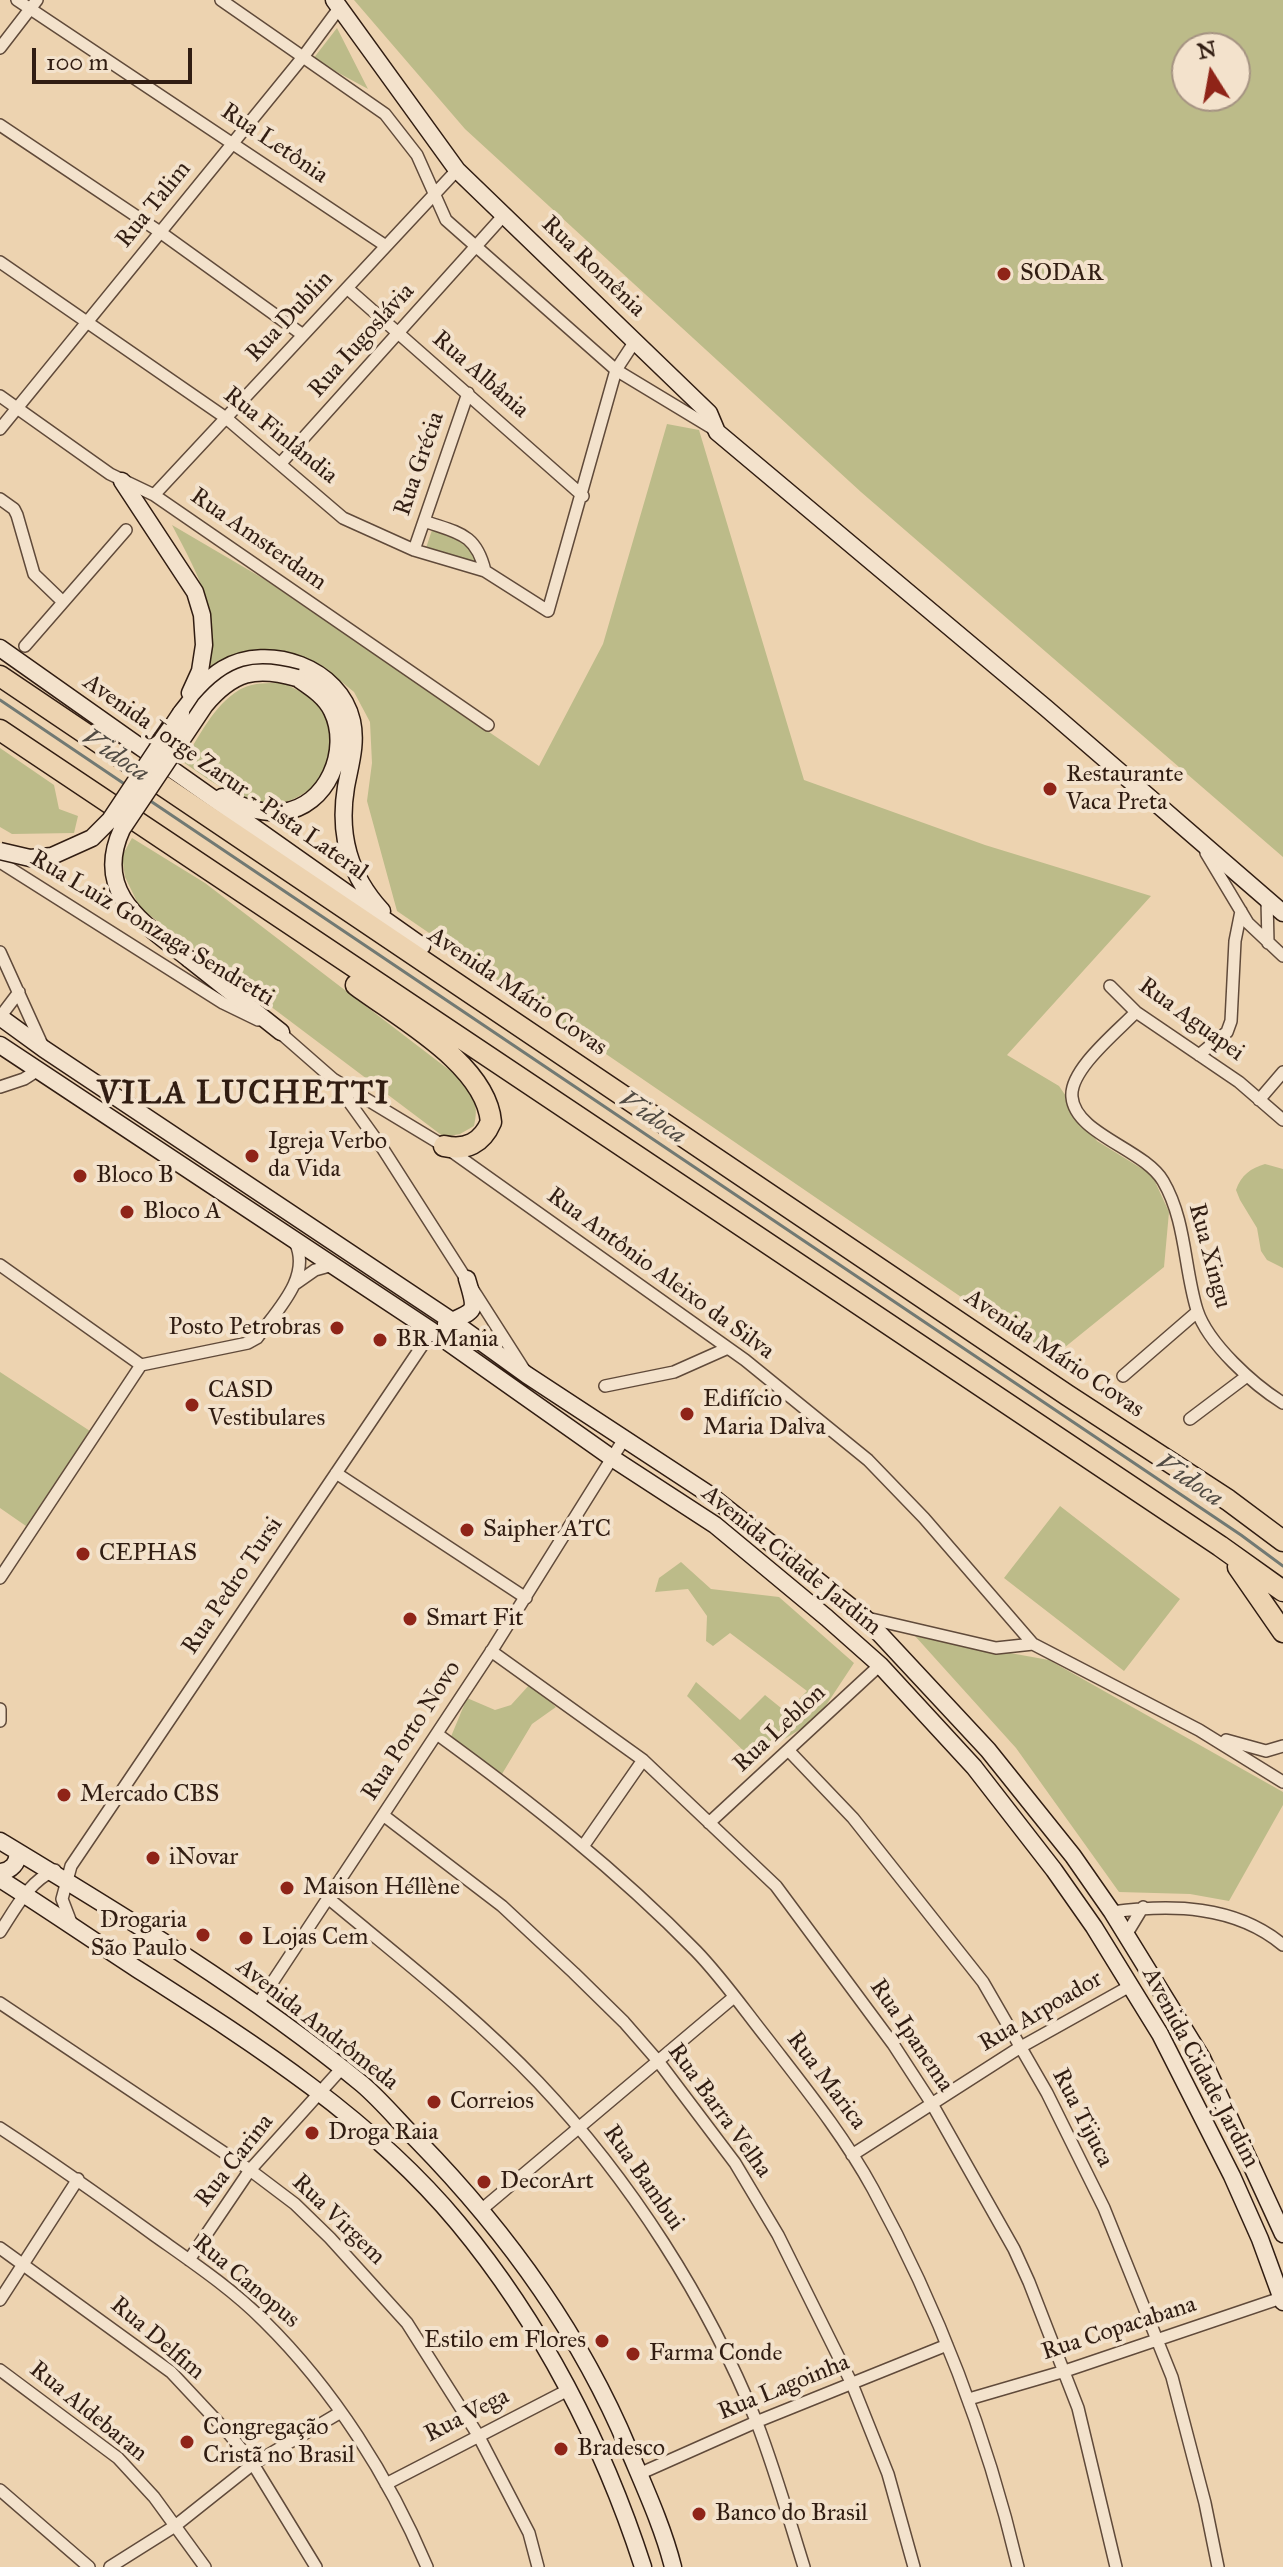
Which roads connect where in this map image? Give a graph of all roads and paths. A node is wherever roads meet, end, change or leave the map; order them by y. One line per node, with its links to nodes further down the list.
1 (17, 0): 4 (street, Rua Letônia)
2 (221, 0): 6 (street)
3 (337, 4): 6 (street, Rua Talim); 9 (main road, Rua Romênia)
4 (34, 5): 5 (street); 8 (street, Rua Letônia)
5 (0, 48)
6 (303, 57): 8 (street, Rua Talim); 10 (street)
7 (0, 125): 12 (street)
8 (233, 143): 12 (street, Rua Talim); 13 (street, Rua Letônia)
9 (457, 170): 10 (street, Rua Dublin); 11 (main road, Rua Romênia)
10 (434, 195): 13 (street, Rua Dublin); 14 (street)
11 (504, 215): 14 (street, Rua Iugoslávia); 20 (main road, Rua Romênia)
12 (160, 232): 17 (street, Rua Talim); 19 (street)
13 (386, 246): 16 (street, Rua Dublin)
14 (476, 247): 18 (street, Rua Iugoslávia); 21 (street)
15 (0, 262): 17 (street, Rua Finlândia)
16 (347, 288): 18 (street, Rua Albânia); 19 (street, Rua Dublin)
17 (87, 322): 24 (street, Rua Talim); 25 (street, Rua Finlândia)
18 (399, 333): 22 (street, Rua Albânia); 28 (street, Rua Iugoslávia)
19 (303, 335): 25 (street, Rua Dublin)
20 (635, 341): 21 (street, Rua Romênia); 27 (main road)
21 (616, 370): 27 (street); 31 (street, Rua Romênia)
22 (468, 393): 31 (street, Rua Albânia); 33 (street, Rua Grécia)
23 (0, 396): 24 (street, Rua Amsterdam)
24 (19, 408): 26 (street, Rua Talim); 29 (street, Rua Amsterdam)
25 (226, 418): 28 (street, Rua Finlândia); 30 (street, Rua Dublin)
26 (0, 429)
27 (717, 432): 46 (main road)
28 (281, 463): 35 (street, Rua Finlândia)
29 (122, 481): 30 (street, Rua Amsterdam); 42 (main road)
30 (154, 495): 43 (street, Rua Amsterdam)
31 (583, 496): 38 (street, Rua Romênia)
32 (0, 499): 37 (street)
33 (424, 521): 35 (street, Rua Grécia); 36 (street)
34 (126, 530): 37 (street)
35 (414, 550): 36 (street, Rua Finlândia)
36 (485, 571): 38 (street, Rua Finlândia)
37 (62, 601): 39 (street)
38 (548, 611)
39 (25, 646)
40 (0, 648): 45 (main road, Avenida Jorge Zarur - Pista Lateral)
41 (0, 676): 60 (highway, Avenida Mário Covas)
42 (181, 713): 47 (main road, bridge); 54 (main road)
43 (488, 725)
44 (0, 730): 50 (highway)
45 (184, 779): 54 (main road, Avenida Jorge Zarur - Pista Lateral); 62 (main road, bridge)
46 (1191, 833): 49 (main road); 51 (street)
47 (0, 851)
48 (0, 862): 62 (street, Rua Luiz Gonzaga Sendretti)
49 (1267, 900): 52 (main road); 53 (street)
50 (264, 908): 72 (highway); 93 (highway)
51 (1241, 911): 53 (street); 65 (street)
52 (1283, 913)
53 (1268, 943): 56 (street)
54 (422, 946): 60 (highway)
55 (0, 952): 58 (street)
56 (1283, 956)
57 (1110, 986): 59 (street, Rua Aguapei)
58 (19, 992): 61 (street); 64 (street)
59 (1136, 1012): 65 (street, Rua Aguapei); 78 (street, Rua Xingu)
60 (502, 1013): 92 (highway, Avenida Mário Covas)
61 (0, 1017): 64 (main road, Avenida Cidade Jardim)
62 (281, 1032): 68 (street, Rua Luiz Gonzaga Sendretti)
63 (0, 1045): 66 (main road, Avenida Cidade Jardim)
64 (44, 1049): 79 (main road, Avenida Cidade Jardim)
65 (1199, 1055): 70 (street, Rua Aguapei)
66 (38, 1070): 69 (street); 73 (main road, Avenida Cidade Jardim)
67 (1283, 1072): 70 (street)
68 (333, 1079): 72 (street, Rua Antônio Aleixo da Silva); 76 (street)
69 (0, 1087)
70 (1259, 1100): 71 (street, Rua Aguapei)
71 (1283, 1120)
72 (444, 1146): 81 (street, Rua Antônio Aleixo da Silva)
73 (295, 1241): 75 (main road, Avenida Cidade Jardim); 77 (street)
74 (0, 1265): 82 (street)
75 (333, 1265): 77 (street); 80 (main road, Avenida Cidade Jardim)
76 (467, 1279): 79 (main road); 83 (street)
77 (294, 1284): 82 (street)
78 (1197, 1312): 84 (street); 85 (street, Rua Xingu)
79 (452, 1321): 80 (main road); 83 (main road, Avenida Cidade Jardim)
80 (432, 1331): 90 (main road, Avenida Cidade Jardim); 91 (street, Rua Pedro Tursi)
81 (728, 1348): 86 (street); 99 (street, Rua Antônio Aleixo da Silva)
82 (141, 1365): 94 (street)
83 (527, 1375): 89 (main road, Avenida Cidade Jardim)
84 (1123, 1376)
85 (1247, 1376): 87 (street, Rua Xingu); 88 (street)
86 (605, 1386)
87 (1283, 1403)
88 (1190, 1419)
89 (624, 1439): 90 (street, Rua Porto Novo); 97 (main road, Avenida Cidade Jardim)
90 (612, 1458): 96 (street, Rua Porto Novo); 101 (main road, Avenida Cidade Jardim)
91 (336, 1473): 96 (street); 117 (street, Rua Pedro Tursi)
92 (1283, 1541)
93 (1220, 1546): 95 (highway); 98 (highway)
94 (0, 1578)
95 (1283, 1591)
96 (526, 1598): 100 (street, Rua Porto Novo)
97 (865, 1618): 99 (street); 122 (main road, Avenida Cidade Jardim)
98 (1283, 1632)
99 (1033, 1644): 104 (street)
100 (491, 1651): 105 (street, Rua Porto Novo); 108 (street, Rua Ipanema)
101 (880, 1665): 107 (street, Rua Leblon); 127 (main road, Avenida Cidade Jardim)
102 (0, 1709): 103 (street)
103 (0, 1721)
104 (1199, 1730): 106 (street); 109 (street)
105 (437, 1734): 110 (street, Rua Porto Novo); 113 (street, Rua Marica)
106 (1283, 1746)
107 (789, 1751): 111 (street, Rua Leblon); 131 (street, Rua Tijuca)
108 (643, 1760): 111 (street, Rua Ipanema); 113 (street)
109 (1283, 1782)
110 (383, 1815): 120 (street, Rua Porto Novo); 132 (street, Rua Barra Velha)
111 (709, 1823): 135 (street, Rua Ipanema)
112 (0, 1841): 114 (main road, Avenida Andrômeda)
113 (584, 1845): 128 (street, Rua Marica)
114 (17, 1852): 115 (main road, Avenida Andrômeda); 116 (main road)
115 (51, 1871): 117 (main road, Avenida Andrômeda); 119 (street)
116 (0, 1872)
117 (69, 1874): 123 (street); 130 (main road, Avenida Andrômeda)
118 (0, 1879): 119 (main road)
119 (24, 1895): 123 (main road); 124 (street)
120 (328, 1898): 130 (street, Rua Porto Novo); 136 (street, Rua Bambui)
121 (1143, 1907): 122 (street); 125 (street); 126 (street)
122 (1112, 1912): 125 (main road, Avenida Cidade Jardim)
123 (74, 1928): 134 (main road)
124 (0, 1932)
125 (1126, 1935): 142 (main road, Avenida Cidade Jardim)
126 (1283, 1945)
127 (1130, 1986): 131 (street, Rua Arpoador); 149 (main road, Avenida Cidade Jardim)
128 (734, 1997): 132 (street); 138 (street, Rua Marica)
129 (0, 2003): 139 (street, Rua Virgem)
130 (258, 2004): 133 (main road, Avenida Andrômeda)
131 (1019, 2048): 135 (street, Rua Arpoador); 150 (street, Rua Tijuca)
132 (658, 2061): 136 (street); 154 (street, Rua Barra Velha)
133 (342, 2068): 134 (street, Rua Carina); 141 (main road, Avenida Andrômeda)
134 (319, 2093): 139 (street, Rua Carina); 147 (main road)
135 (932, 2104): 138 (street, Rua Arpoador); 153 (street, Rua Ipanema)
136 (579, 2127): 141 (street); 158 (street, Rua Bambui)
137 (0, 2128): 140 (street, Rua Canopus)
138 (852, 2155): 151 (street, Rua Marica)
139 (250, 2170): 144 (street, Rua Carina); 159 (street, Rua Virgem)
140 (78, 2179): 144 (street, Rua Canopus); 145 (street)
141 (481, 2210): 146 (main road, Avenida Andrômeda)
142 (1283, 2234)
143 (0, 2248): 145 (street, Rua Delfim)
144 (189, 2260): 157 (street, Rua Canopus)
145 (23, 2263): 148 (street); 160 (street, Rua Delfim)
146 (540, 2285): 147 (main road); 161 (main road, Avenida Andrômeda)
147 (506, 2288): 155 (main road)
148 (0, 2300)
149 (1282, 2300): 150 (street, Rua Copacabana)
150 (1156, 2340): 153 (street, Rua Copacabana); 178 (street, Rua Tijuca)
151 (947, 2345): 154 (street, Rua Lagoinha); 156 (street, Rua Marica)
152 (0, 2370): 164 (street, Rua Aldebaran)
153 (1065, 2371): 156 (street, Rua Copacabana); 177 (street, Rua Ipanema)
154 (852, 2384): 158 (street, Rua Lagoinha); 175 (street, Rua Barra Velha)
155 (570, 2389): 159 (street, Rua Vega); 166 (main road)
156 (969, 2399): 176 (street, Rua Marica)
157 (341, 2412): 160 (street); 162 (street, Rua Canopus)
158 (756, 2422): 161 (street, Rua Lagoinha); 174 (street, Rua Bambui)
159 (478, 2435): 162 (street, Rua Vega); 172 (street, Rua Virgem)
160 (253, 2464): 164 (street); 170 (street, Rua Delfim)
161 (639, 2474): 165 (main road, Avenida Andrômeda)
162 (386, 2484): 171 (street, Rua Canopus)
163 (0, 2490): 167 (street)
164 (175, 2526): 168 (street); 169 (street, Rua Aldebaran)
165 (664, 2542): 166 (main road); 173 (main road, Avenida Andrômeda)
166 (641, 2561)
167 (89, 2567)
168 (110, 2567)
169 (205, 2567)
170 (316, 2567)
171 (427, 2567)
172 (538, 2567)
173 (673, 2567)
174 (804, 2567)
175 (914, 2567)
176 (1018, 2567)
177 (1116, 2567)
178 (1218, 2567)

